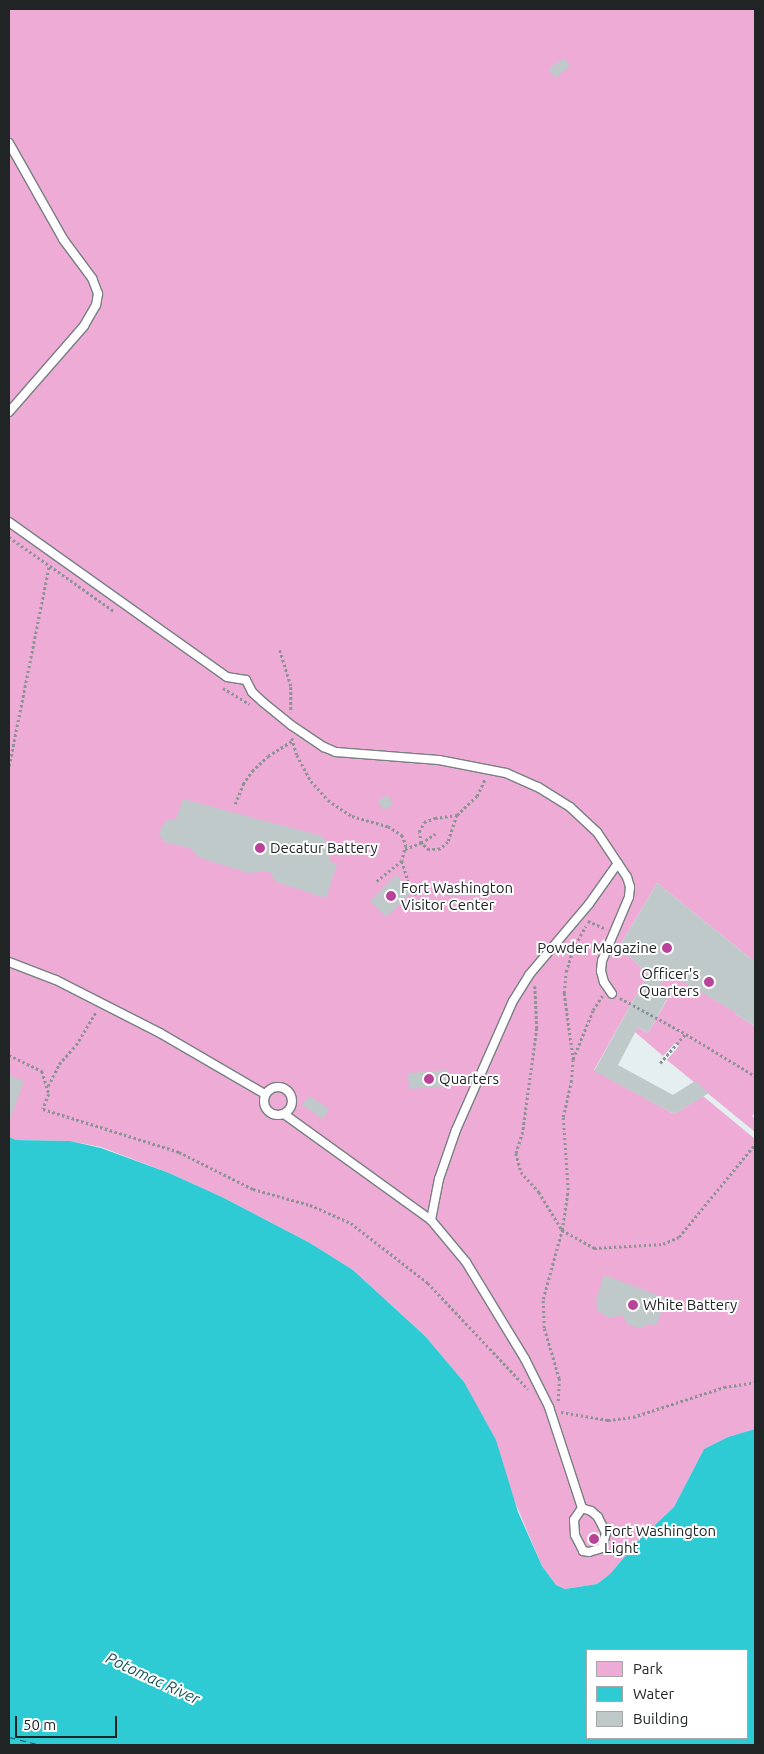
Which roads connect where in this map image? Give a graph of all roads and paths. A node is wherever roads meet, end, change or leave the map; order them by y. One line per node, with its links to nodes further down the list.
1 (9, 143): 2 (lane)
2 (9, 412)
3 (9, 522): 6 (lane)
4 (50, 566): 8 (path)
5 (280, 650): 6 (path)
6 (291, 726): 7 (path); 9 (lane)
7 (292, 741): 10 (path); 14 (path)
8 (9, 766)
9 (488, 770): 11 (path); 16 (lane)
10 (235, 804)
11 (457, 815): 13 (path); 13 (path)
12 (435, 834): 13 (path)
13 (421, 843): 14 (path)
14 (405, 848): 15 (path)
15 (402, 861): 17 (path); 18 (path)
16 (618, 863): 21 (lane); 23 (lane)
17 (375, 883)
18 (416, 895)
19 (593, 913): 20 (path)
20 (588, 922): 21 (path); 29 (path)
21 (614, 933): 24 (lane)
22 (9, 962): 25 (lane)
23 (534, 968): 36 (lane); 37 (path)
24 (610, 991): 29 (path)
25 (101, 1003): 32 (path); 33 (lane)
26 (630, 1005): 27 (path)
27 (686, 1034): 30 (path); 31 (path)
28 (9, 1054): 32 (path)
29 (573, 1060): 37 (path)
30 (660, 1063)
31 (755, 1076)
32 (48, 1086): 39 (path)
33 (265, 1094): 34 (lane); 34 (lane)
34 (284, 1114): 36 (lane)
35 (755, 1144): 37 (path)
36 (431, 1220): 40 (lane)
37 (562, 1230): 41 (path)
38 (755, 1382): 41 (path)
39 (534, 1395)
40 (549, 1407): 41 (path); 42 (lane)
41 (558, 1411)
42 (582, 1508): 42 (lane)

